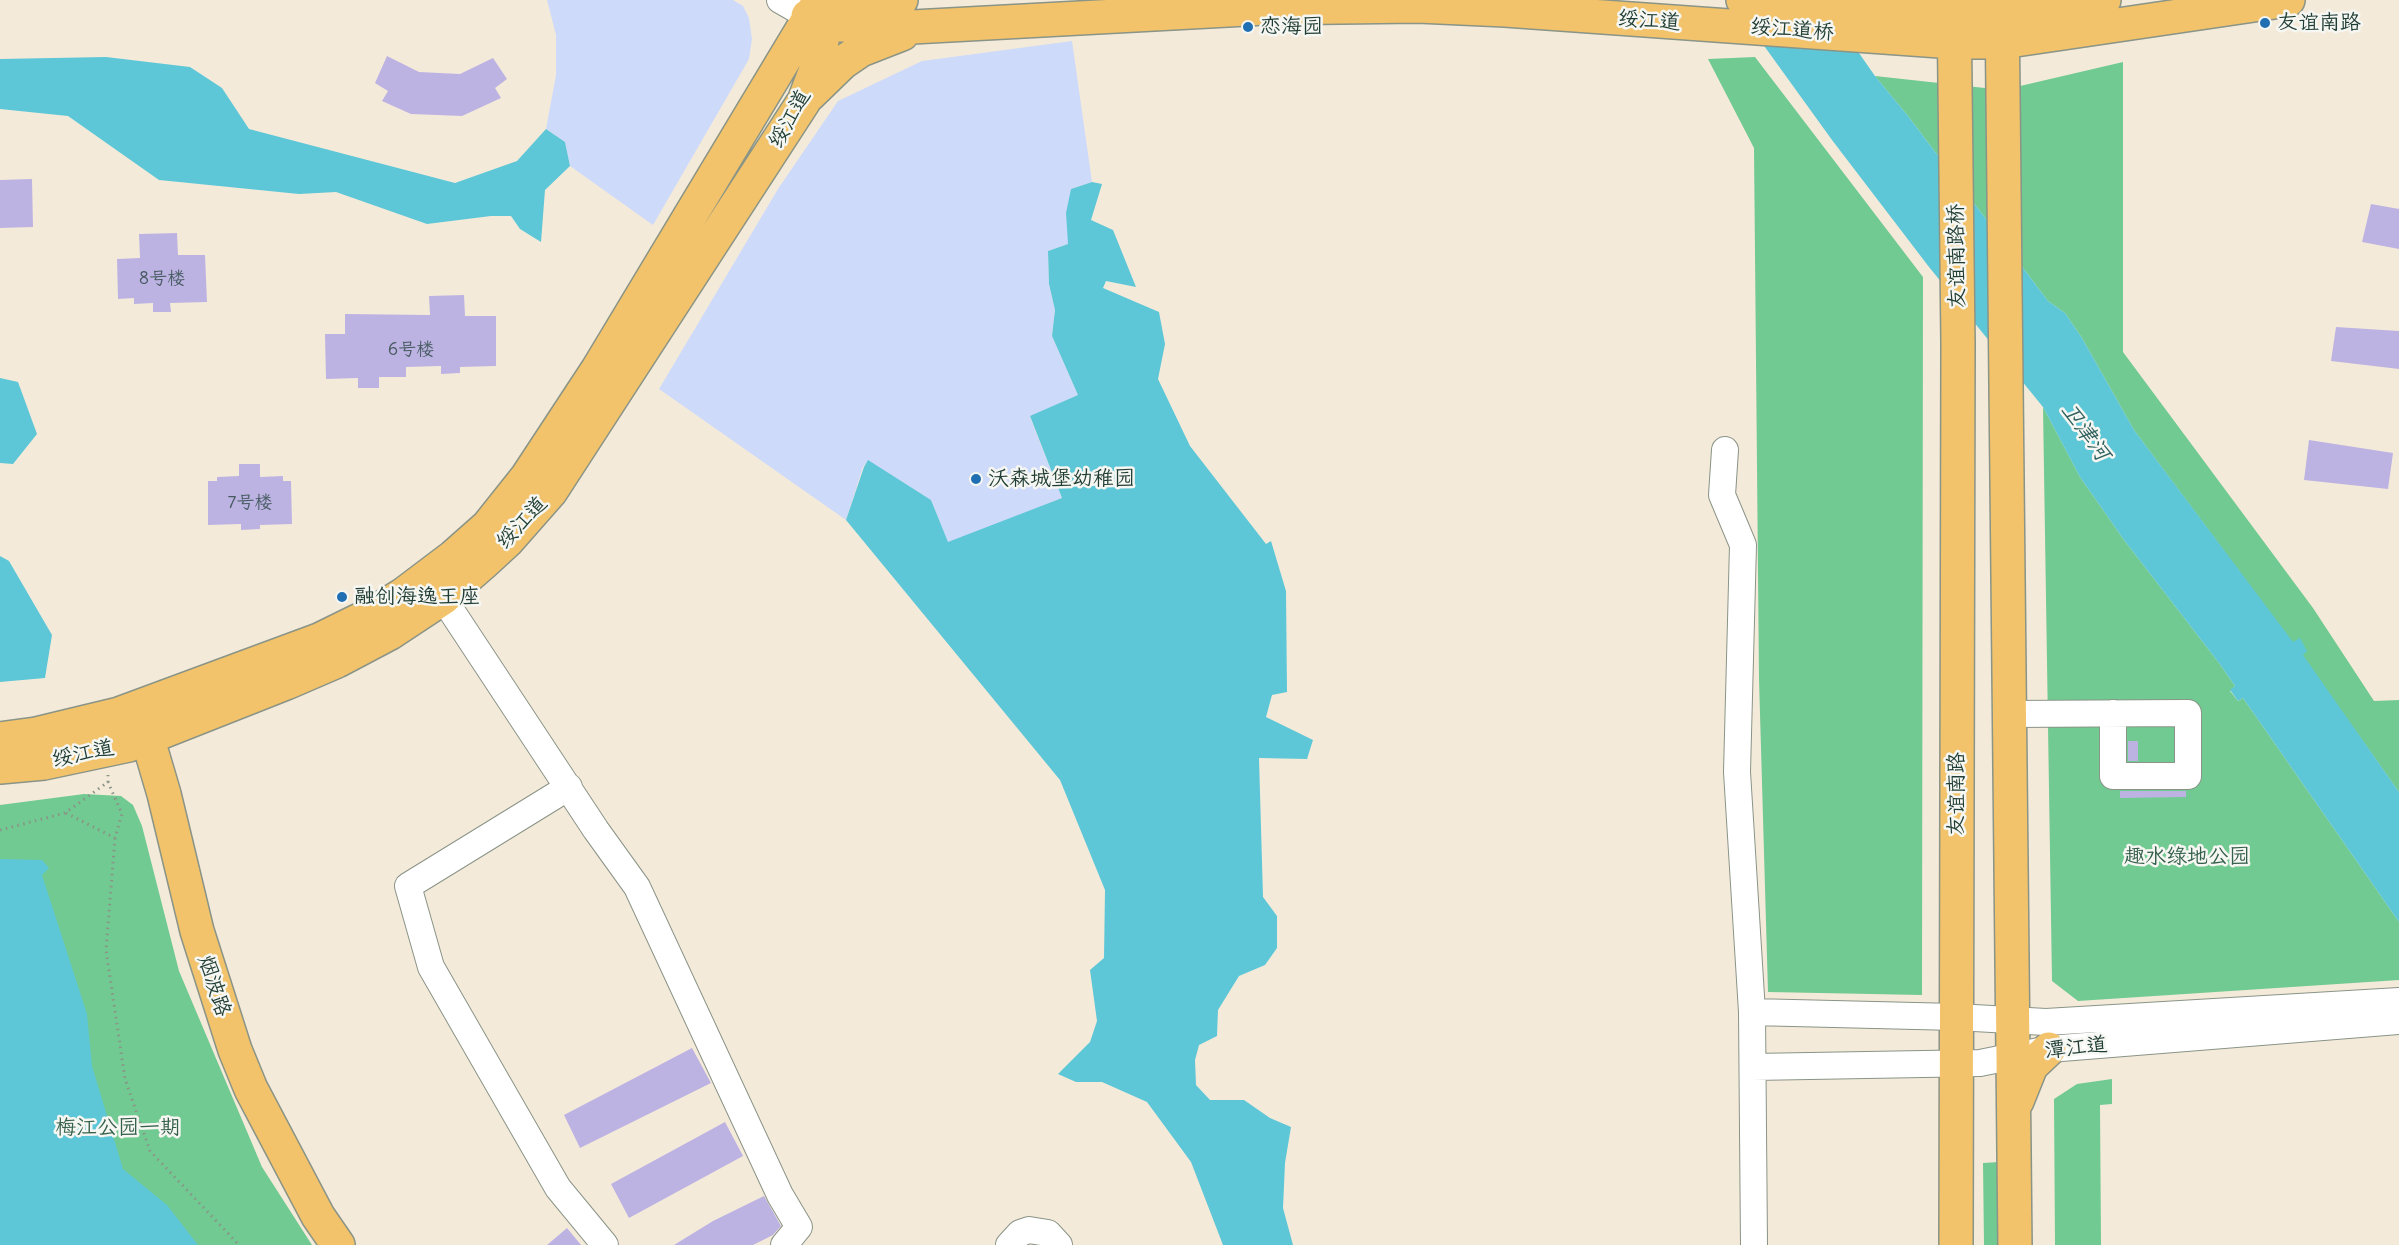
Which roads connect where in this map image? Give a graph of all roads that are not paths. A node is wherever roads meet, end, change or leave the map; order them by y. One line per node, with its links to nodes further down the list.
1 (780, 0): 8 (street)
2 (901, 0): 8 (main road, 绥江道)
3 (1743, 0): 7 (main road, 绥江道桥)
4 (1906, 0): 7 (main road)
5 (2104, 0): 10 (main road)
6 (2288, 0): 10 (main road)
7 (1844, 8): 9 (main road)
8 (820, 10): 11 (main road, 绥江道); 13 (main road, 绥江道); 20 (main road, 绥江道)
9 (1957, 14): 10 (main road); 12 (main road, 绥江道桥); 14 (main road, 友谊南路桥)
10 (2002, 18): 18 (main road)
11 (933, 25): 12 (main road, 绥江道); 13 (main road)
12 (1718, 26)
13 (804, 101): 16 (main road, 绥江道)
14 (1958, 343): 25 (main road, 友谊南路)
15 (1725, 450): 24 (street)
16 (443, 598): 20 (main road, 绥江道); 22 (street)
17 (2113, 713): 18 (street)
18 (2008, 714): 28 (main road)
19 (0, 739): 20 (main road, 绥江道)
20 (125, 739): 21 (main road, 绥江道); 32 (main road, 烟波路); 33 (main road, 烟波路)
21 (0, 767)
22 (569, 787): 34 (street); 35 (street)
23 (2399, 1001): 27 (street, 潭江道)
24 (1752, 1012): 25 (street, 潭江道); 30 (street)
25 (1956, 1017): 28 (street, 潭江道); 29 (main road, 友谊南路)
26 (2399, 1021): 27 (street, 潭江道)
27 (2048, 1036): 28 (street, 潭江道); 28 (street, 潭江道); 31 (main road)
28 (2012, 1037): 29 (street, 潭江道); 31 (main road)
29 (1968, 1064): 30 (street, 潭江道); 39 (main road, 友谊南路)
30 (1753, 1067): 38 (street)
31 (2013, 1112): 40 (main road)
32 (325, 1245)
33 (338, 1245)
34 (605, 1245)
35 (784, 1245)
36 (1009, 1245): 37 (street)
37 (1059, 1245)
38 (1754, 1245)
39 (1956, 1245)
40 (2015, 1245)

